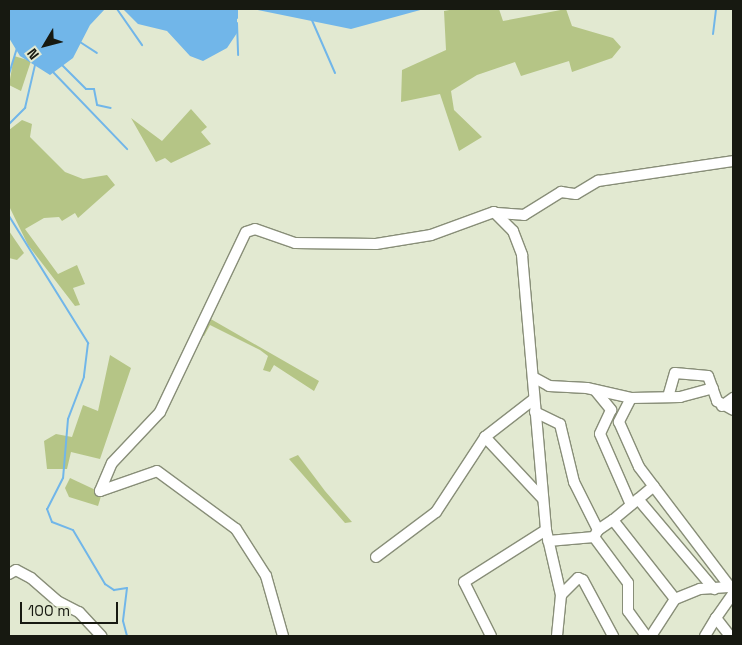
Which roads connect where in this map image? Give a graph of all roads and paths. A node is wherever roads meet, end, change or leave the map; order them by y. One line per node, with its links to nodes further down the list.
1 (733, 161): 2 (street)
2 (497, 213): 3 (street); 29 (street)
3 (533, 377): 5 (street); 9 (street)
4 (713, 388): 6 (street); 6 (street); 10 (street)
5 (595, 390): 7 (street); 16 (street)
6 (668, 397): 7 (street)
7 (630, 398): 14 (street)
8 (733, 398): 10 (street)
9 (534, 400): 12 (street); 13 (street)
10 (722, 406): 11 (street)
11 (733, 410)
12 (536, 412): 15 (street); 19 (street)
13 (485, 437): 15 (street); 21 (street)
14 (654, 486): 16 (street); 24 (street)
15 (543, 499): 18 (street)
16 (635, 502): 17 (street); 23 (street)
17 (614, 520): 19 (street); 26 (street)
18 (546, 530): 20 (street); 30 (street)
19 (596, 533): 20 (street); 33 (street)
20 (548, 542): 25 (street)
21 (376, 557)
22 (9, 574): 28 (street)
23 (714, 589): 24 (street); 26 (street)
24 (733, 590): 27 (street)
25 (561, 595): 31 (street); 32 (street)
26 (675, 599): 34 (street)
27 (716, 618): 35 (street); 36 (street)
28 (100, 636)
29 (283, 636)
30 (491, 636)
31 (557, 636)
32 (613, 636)
33 (646, 636)
34 (651, 636)
35 (705, 636)
36 (730, 636)

